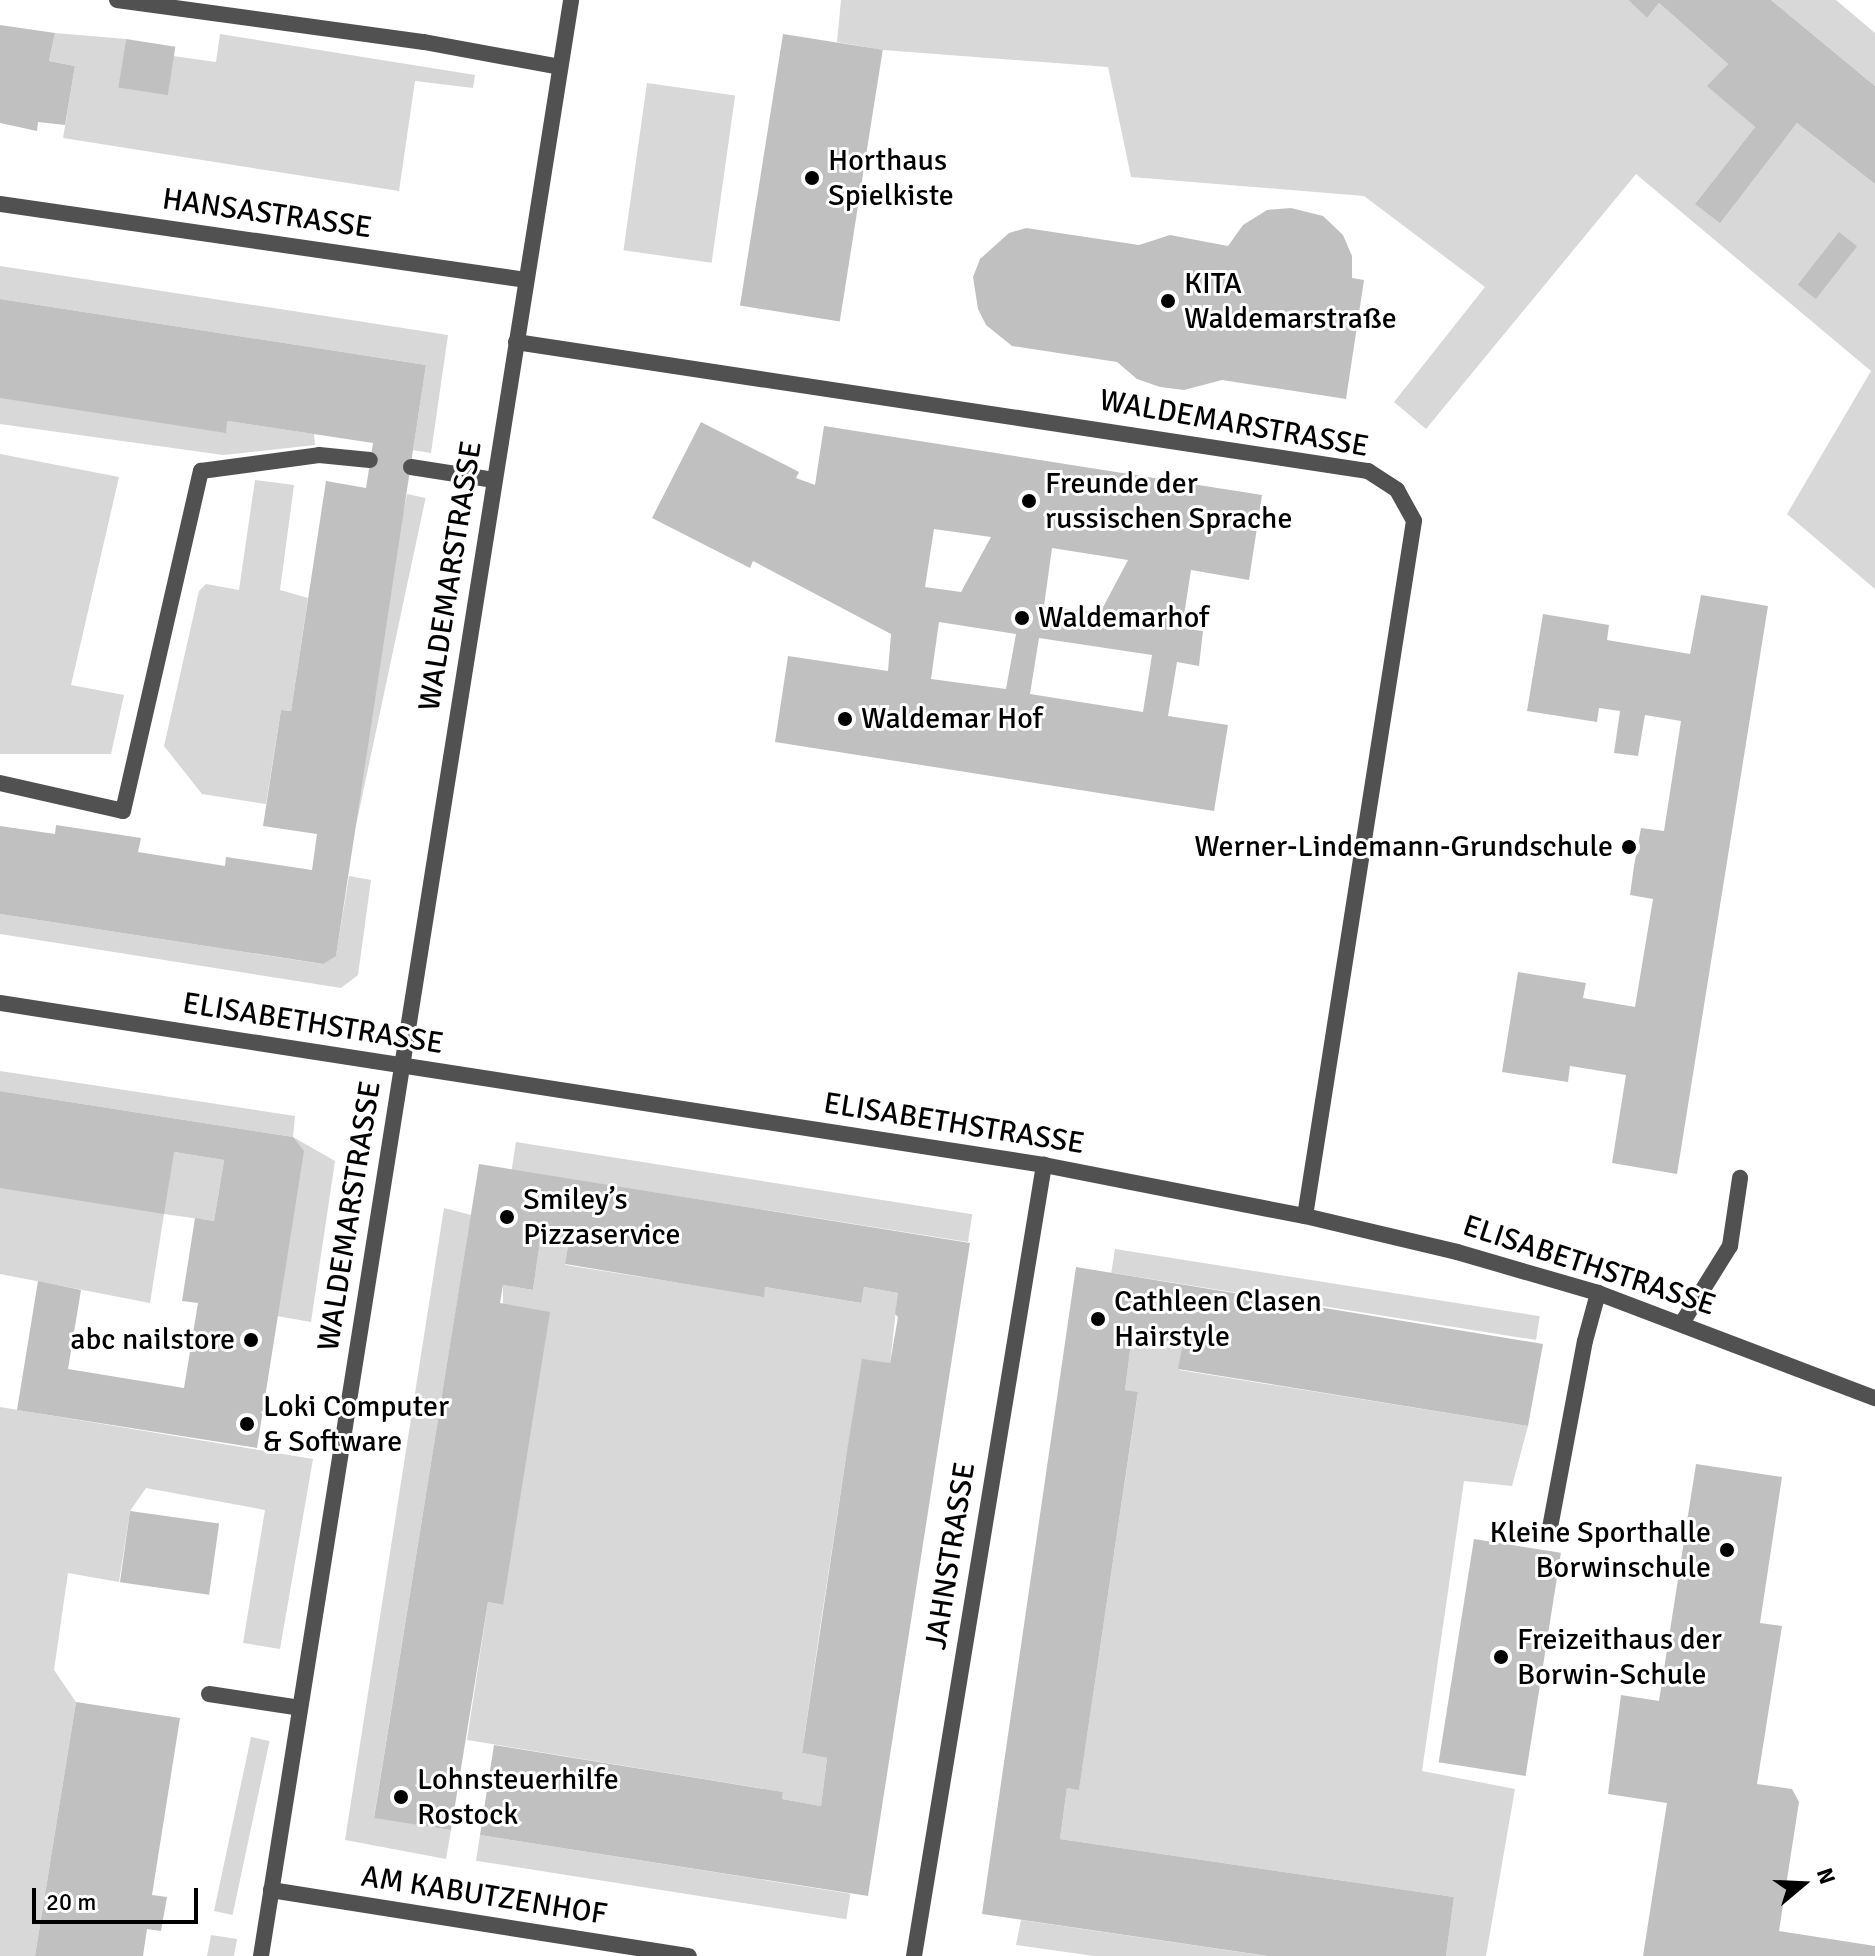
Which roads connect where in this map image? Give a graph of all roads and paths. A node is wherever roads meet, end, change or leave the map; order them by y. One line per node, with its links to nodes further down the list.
1 (117, 0): 3 (street)
2 (571, 0): 3 (street, WALDEMARSTRASSE)
3 (560, 67): 5 (street, WALDEMARSTRASSE)
4 (0, 204): 5 (street, HANSASTRASSE)
5 (526, 280): 6 (street, WALDEMARSTRASSE)
6 (516, 342): 9 (street, WALDEMARSTRASSE); 15 (street, WALDEMARSTRASSE)
7 (370, 460): 10 (street)
8 (411, 467): 9 (street)
9 (494, 480): 12 (street, WALDEMARSTRASSE)
10 (0, 783)
11 (0, 1003): 12 (street, ELISABETHSTRASSE)
12 (402, 1066): 13 (street, ELISABETHSTRASSE); 21 (street, WALDEMARSTRASSE)
13 (1044, 1165): 15 (street, ELISABETHSTRASSE); 25 (street, JAHNSTRASSE)
14 (1740, 1178): 17 (street)
15 (1305, 1216): 16 (street, ELISABETHSTRASSE)
16 (1598, 1293): 17 (street, ELISABETHSTRASSE); 19 (street)
17 (1682, 1323): 18 (street, ELISABETHSTRASSE)
18 (1875, 1398)
19 (1549, 1533)
20 (209, 1694): 21 (street)
21 (300, 1708): 22 (street, WALDEMARSTRASSE)
22 (271, 1890): 23 (street, WALDEMARSTRASSE); 24 (street, AM KABUTZENHOF)
23 (261, 1956)
24 (689, 1956)
25 (914, 1956)

